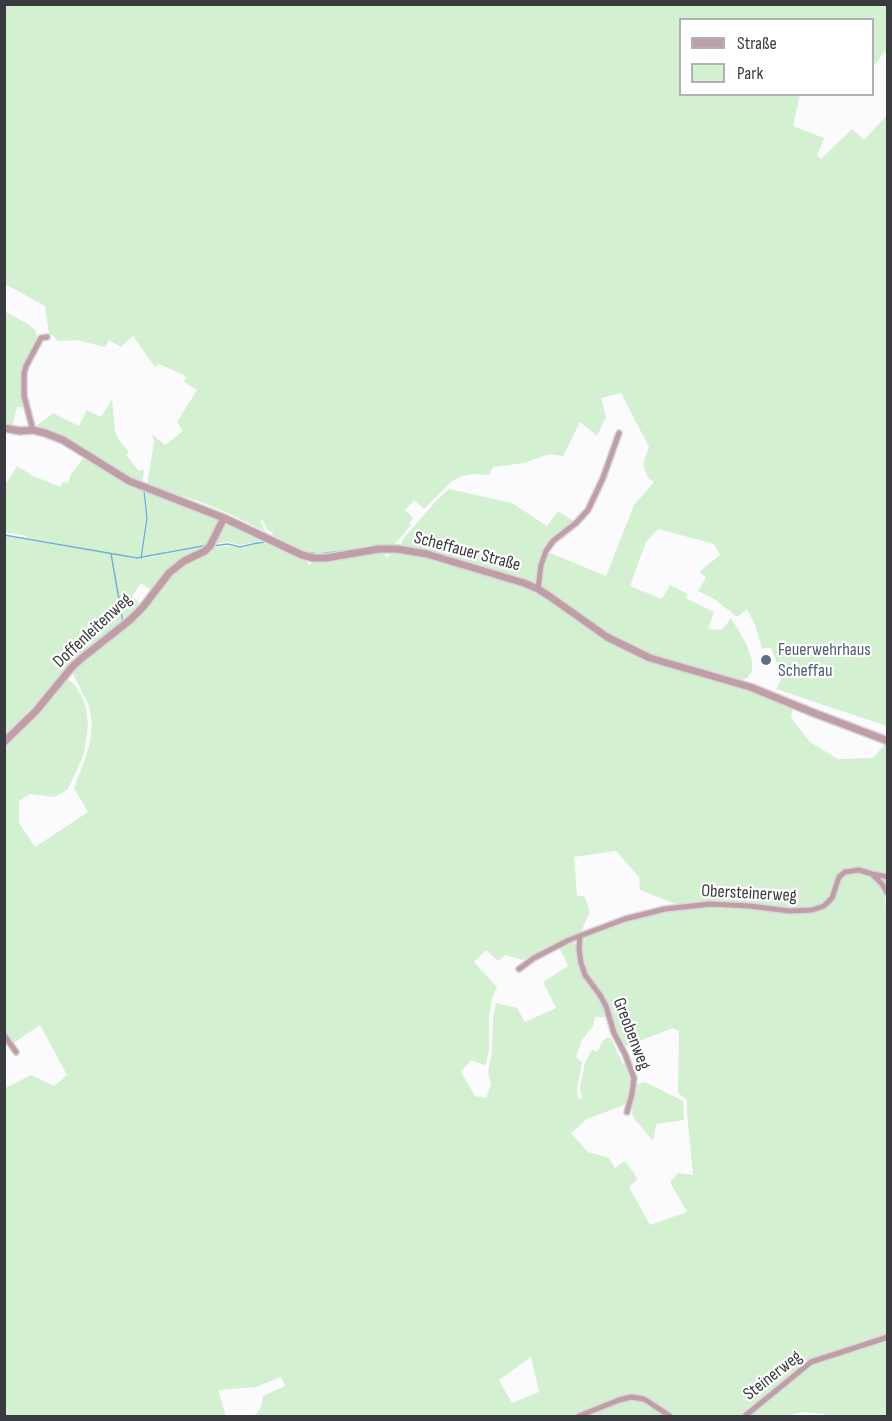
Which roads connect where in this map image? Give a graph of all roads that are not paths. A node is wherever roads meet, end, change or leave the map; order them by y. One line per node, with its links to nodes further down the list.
1 (47, 337): 3 (street)
2 (4, 428): 3 (street, Scheffauer Straße)
3 (33, 430): 5 (street, Scheffauer Straße)
4 (619, 433): 6 (street)
5 (224, 518): 6 (street, Scheffauer Straße); 8 (street, Doffenleitenweg)
6 (538, 589): 7 (street, Scheffauer Straße)
7 (888, 741)
8 (4, 742)
9 (872, 874): 10 (street); 11 (street); 12 (street, Obersteinerweg)
10 (888, 877)
11 (888, 894)
12 (580, 936): 13 (street, Obersteinerweg); 16 (street, Greobenweg)
13 (519, 969)
14 (4, 1035): 15 (street)
15 (16, 1052)
16 (627, 1112)
17 (888, 1337): 20 (street, Steinerweg)
18 (579, 1416): 19 (street)
19 (670, 1416)
20 (745, 1416)

